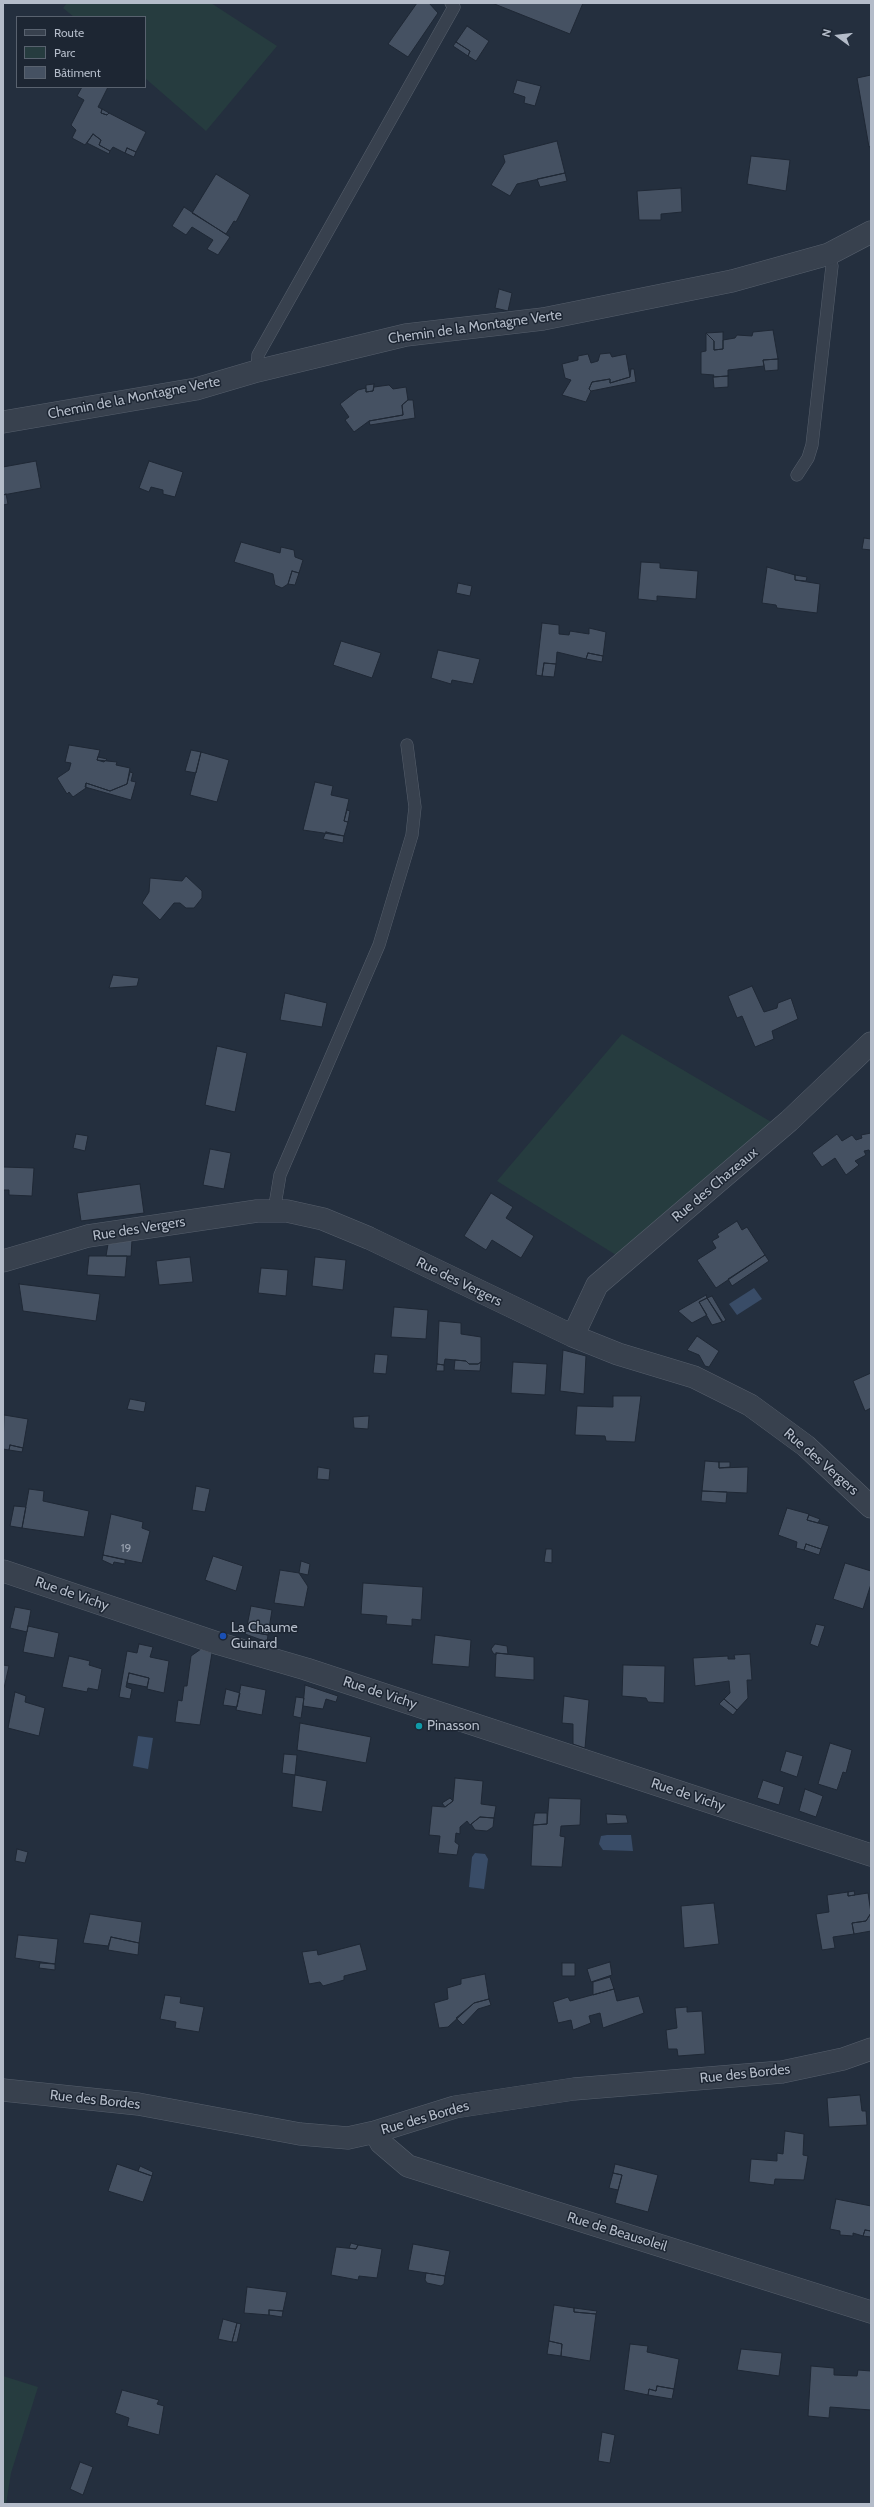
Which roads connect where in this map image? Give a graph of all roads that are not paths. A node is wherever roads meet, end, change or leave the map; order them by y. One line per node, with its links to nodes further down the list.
1 (451, 3): 4 (lane)
2 (871, 232): 3 (street, Chemin de la Montagne Verte)
3 (829, 254): 4 (street, Chemin de la Montagne Verte); 6 (lane)
4 (256, 371): 5 (street, Chemin de la Montagne Verte)
5 (3, 422)
6 (797, 475)
7 (407, 746): 9 (lane)
8 (871, 1043): 11 (street, Rue des Chazeaux)
9 (274, 1211): 10 (street, Rue des Vergers); 11 (street, Rue des Vergers)
10 (3, 1261)
11 (573, 1336): 12 (street, Rue des Vergers)
12 (871, 1507)
13 (3, 1571): 14 (street, Rue de Vichy)
14 (871, 1855)
15 (871, 2049): 17 (street, Rue des Bordes)
16 (3, 2090): 17 (street, Rue des Bordes)
17 (376, 2132): 18 (street, Rue de Beausoleil)
18 (871, 2312)

